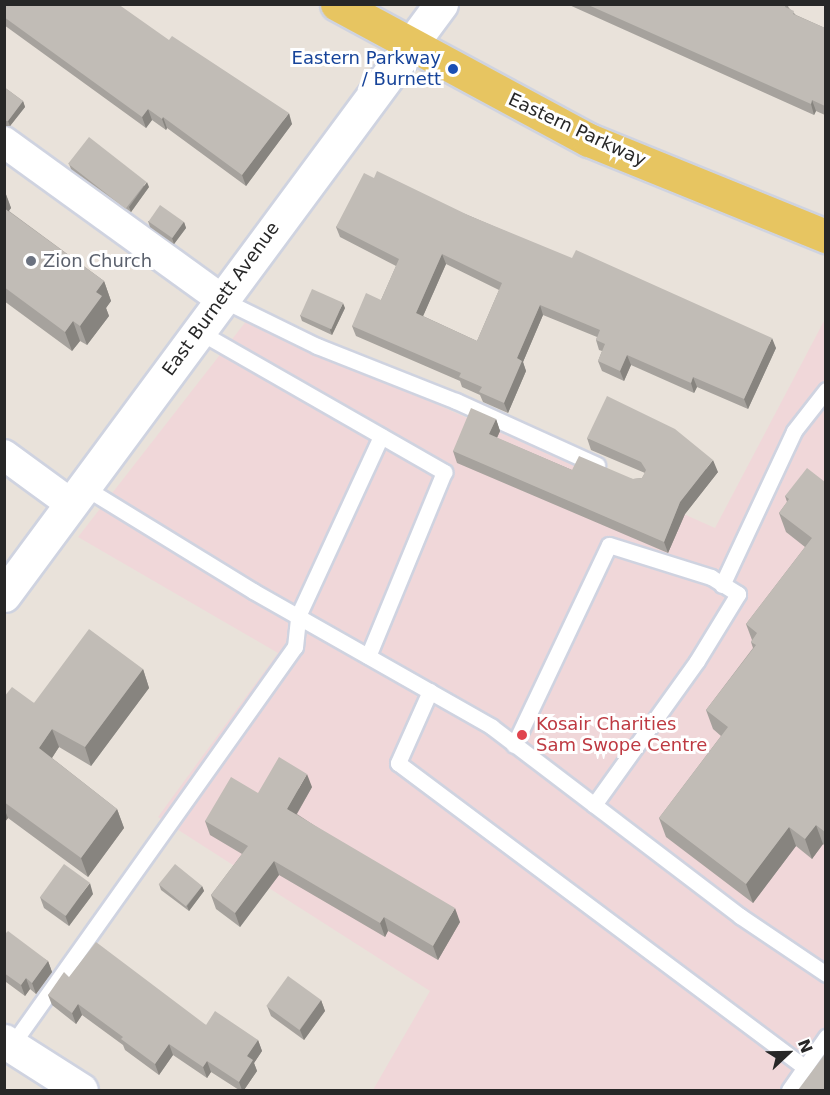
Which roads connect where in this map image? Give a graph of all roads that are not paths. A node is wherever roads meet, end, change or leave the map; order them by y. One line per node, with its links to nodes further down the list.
1 (338, 4): 3 (main road, Eastern Parkway)
2 (441, 4): 3 (street, East Burnett Avenue)
3 (408, 46): 5 (main road, Eastern Parkway); 6 (street, East Burnett Avenue)
4 (4, 142): 6 (street)
5 (825, 236)
6 (221, 299): 7 (street, East Burnett Avenue); 11 (lane)
7 (198, 331): 9 (lane); 12 (street, East Burnett Avenue)
8 (825, 390): 13 (lane)
9 (381, 436): 15 (lane); 16 (lane)
10 (4, 455): 12 (street)
11 (607, 469)
12 (78, 495): 14 (street, East Burnett Avenue); 15 (lane)
13 (728, 588): 18 (lane); 19 (lane)
14 (4, 595)
15 (298, 616): 16 (lane); 22 (lane)
16 (368, 656): 17 (lane)
17 (430, 691): 18 (lane); 23 (lane)
18 (514, 745): 19 (lane)
19 (594, 805): 20 (lane)
20 (825, 974)
21 (825, 1037): 23 (lane)
22 (8, 1044): 24 (street)
23 (804, 1067): 25 (lane)
24 (81, 1090)
25 (789, 1090)

